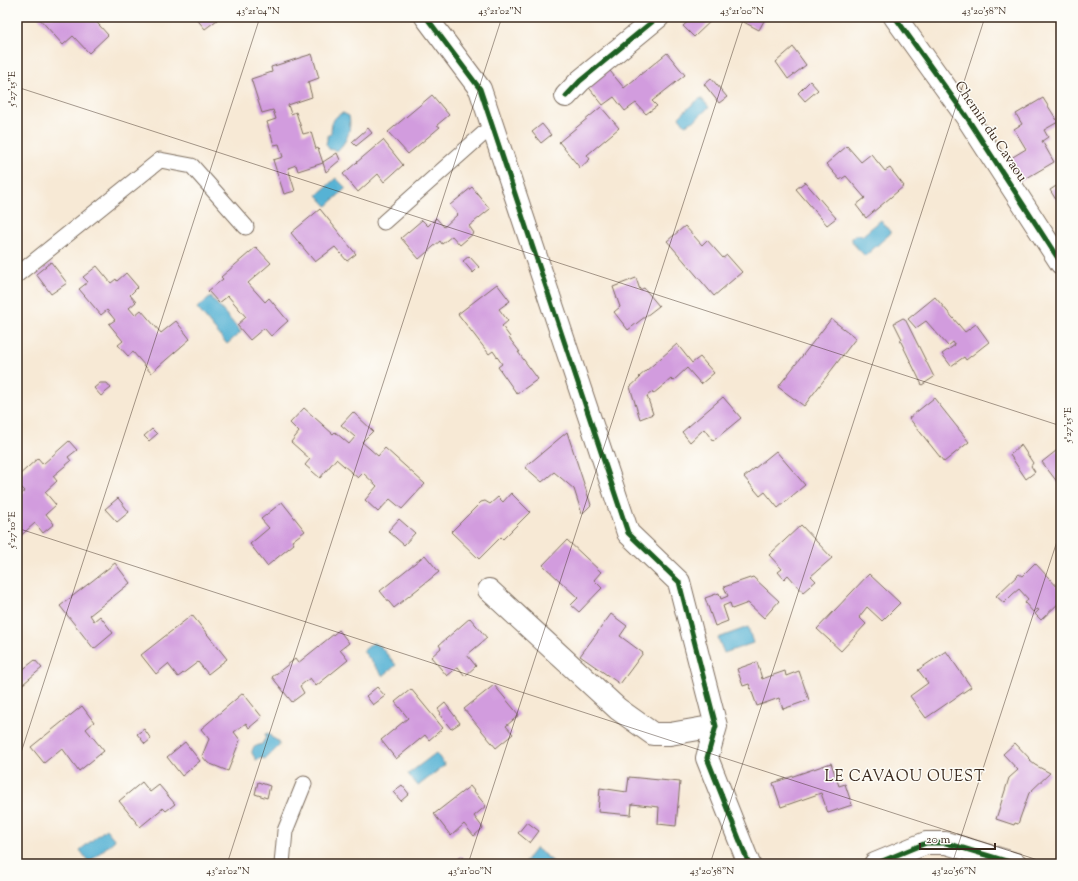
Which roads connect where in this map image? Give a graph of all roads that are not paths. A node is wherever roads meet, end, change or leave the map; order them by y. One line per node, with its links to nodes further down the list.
1 (426, 17): 5 (street)
2 (658, 17): 4 (street)
3 (895, 17): 8 (street, Chemin du Cavaou)
4 (566, 96)
5 (492, 126): 6 (lane); 11 (street)
6 (384, 222)
7 (246, 227): 9 (lane)
8 (1061, 263)
9 (17, 275)
10 (489, 590): 11 (street)
11 (716, 726): 14 (street)
12 (304, 784): 13 (lane)
13 (282, 864)
14 (749, 864)
15 (875, 864): 16 (street)
16 (1016, 864)

